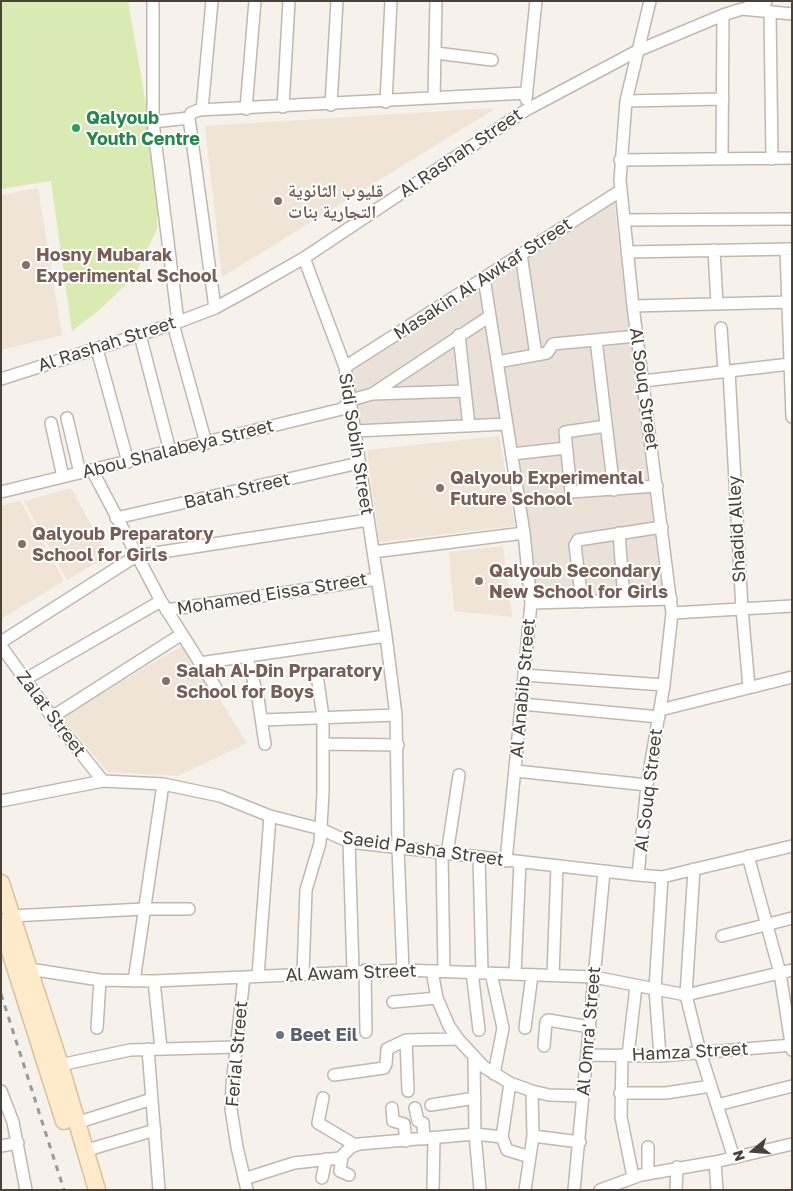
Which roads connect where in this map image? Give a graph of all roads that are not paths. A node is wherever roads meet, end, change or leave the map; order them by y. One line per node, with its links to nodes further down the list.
1 (154, 1): 28 (street)
2 (212, 1): 25 (street)
3 (255, 1): 24 (street)
4 (289, 1): 23 (street)
5 (337, 1): 22 (street)
6 (391, 1): 21 (street)
7 (436, 1): 15 (street)
8 (536, 1): 17 (street)
9 (650, 1): 14 (street, Al Souq Street)
10 (744, 5): 11 (street, Al Rashah Street); 13 (street, Al Rashah Street)
11 (768, 6): 12 (street); 31 (street)
12 (792, 14)
13 (723, 15): 14 (street, Al Rashah Street); 19 (street)
14 (637, 51): 20 (street, Al Souq Street); 26 (street, Al Rashah Street)
15 (436, 54): 16 (street); 18 (street)
16 (492, 60)
17 (526, 93): 18 (street); 26 (street)
18 (434, 98): 21 (street)
19 (723, 99): 20 (street); 30 (street)
20 (626, 101): 32 (street, Al Souq Street)
21 (386, 102): 22 (street)
22 (331, 105): 23 (street)
23 (283, 107): 24 (street)
24 (246, 109): 25 (street)
25 (202, 110): 27 (street)
26 (526, 110): 40 (street, Al Rashah Street)
27 (189, 118): 28 (street); 45 (street)
28 (152, 122): 47 (street)
29 (792, 158): 31 (street)
30 (722, 159): 31 (street); 32 (street)
31 (772, 159)
32 (620, 160): 33 (street, Al Souq Street)
33 (620, 190): 35 (street, Al Souq Street); 39 (street, Masakin Al Awkaf Street)
34 (792, 219): 35 (street)
35 (624, 220): 38 (street, Al Souq Street)
36 (789, 249): 37 (street); 42 (street)
37 (714, 250): 38 (street); 43 (street)
38 (626, 252): 44 (street, Al Souq Street)
39 (521, 254): 41 (street, Masakin Al Awkaf Street); 54 (street)
40 (304, 258): 45 (street, Al Rashah Street); 57 (street, Sidi Sobih Street)
41 (484, 278): 46 (street, Al Anabib Street); 57 (street, Masakin Al Awkaf Street)
42 (790, 302): 43 (street); 56 (street)
43 (717, 304): 44 (street)
44 (633, 306): 51 (street, Al Souq Street)
45 (214, 308): 47 (street, Al Rashah Street)
46 (490, 316): 50 (street); 55 (street, Al Anabib Street)
47 (175, 323): 49 (street, Al Rashah Street); 71 (street)
48 (721, 328): 58 (street, Shadid Alley)
49 (140, 335): 53 (street, Al Rashah Street); 73 (street)
50 (459, 335): 61 (street); 62 (street)
51 (636, 336): 52 (street); 60 (street, Al Souq Street)
52 (596, 340): 54 (street); 69 (street)
53 (97, 349): 59 (street, Al Rashah Street); 75 (street)
54 (536, 354): 55 (street)
55 (497, 362): 67 (street, Al Anabib Street)
56 (790, 364): 58 (street); 64 (street)
57 (345, 367): 63 (street, Sidi Sobih Street)
58 (726, 371): 60 (street); 97 (street, Shadid Alley)
59 (1, 379)
60 (643, 381): 80 (street, Al Souq Street)
61 (465, 391): 62 (street); 68 (street)
62 (372, 394): 63 (street, Abou Shalabeya Street)
63 (351, 400): 70 (street, Sidi Sobih Street); 71 (street, Abou Shalabeya Street)
64 (792, 417)
65 (67, 418): 78 (street)
66 (51, 424): 79 (street)
67 (507, 424): 68 (street); 74 (street, Al Anabib Street)
68 (469, 426): 70 (street)
69 (606, 426): 72 (street); 81 (street)
70 (355, 431): 76 (street, Sidi Sobih Street)
71 (206, 443): 73 (street, Abou Shalabeya Street)
72 (566, 448): 74 (street); 81 (street)
73 (170, 452): 75 (street, Abou Shalabeya Street)
74 (512, 454): 86 (street, Al Anabib Street)
75 (128, 462): 77 (street, Abou Shalabeya Street)
76 (359, 463): 83 (street, Batah Street); 84 (street, Sidi Sobih Street)
77 (92, 470): 78 (street, Abou Shalabeya Street); 83 (street)
78 (80, 473): 79 (street, Abou Shalabeya Street)
79 (63, 477): 82 (street, Abou Shalabeya Street)
80 (657, 486): 81 (street); 85 (street, Al Souq Street)
81 (614, 490)
82 (1, 492)
83 (116, 518): 89 (street)
84 (368, 520): 88 (street, Sidi Sobih Street); 89 (street)
85 (662, 527): 87 (street); 91 (street, Al Souq Street)
86 (524, 532): 88 (street); 94 (street, Al Anabib Street)
87 (619, 533): 92 (street); 93 (street)
88 (373, 552): 90 (street, Sidi Sobih Street)
89 (136, 556): 95 (street); 101 (street)
90 (376, 578): 95 (street, Mohamed Eissa Street); 100 (street, Sidi Sobih Street)
91 (671, 599): 92 (street); 98 (street, Al Souq Street)
92 (624, 600): 93 (street)
93 (582, 602): 94 (street)
94 (531, 603): 105 (street, Al Anabib Street)
95 (164, 606): 99 (street); 107 (street)
96 (792, 606): 97 (street)
97 (742, 609): 98 (street); 110 (street, Shadid Alley)
98 (672, 613): 109 (street, Al Souq Street)
99 (182, 634): 104 (street); 115 (street)
100 (386, 636): 103 (street); 114 (street, Sidi Sobih Street)
101 (1, 642)
102 (1, 646): 107 (street, Zalat Street)
103 (247, 656): 104 (street); 117 (street)
104 (200, 663): 111 (street)
105 (524, 675): 109 (street); 112 (street, Al Anabib Street)
106 (792, 677): 110 (street)
107 (24, 680): 115 (street, Zalat Street)
108 (318, 682): 116 (street)
109 (664, 685): 113 (street, Al Souq Street)
110 (749, 687): 113 (street)
111 (216, 688)
112 (522, 704): 113 (street); 121 (street, Al Anabib Street)
113 (659, 713): 125 (street, Al Souq Street)
114 (396, 715): 116 (street); 120 (street, Sidi Sobih Street)
115 (52, 717): 123 (street, Zalat Street)
116 (323, 717): 117 (street); 119 (street)
117 (262, 720): 118 (street)
118 (265, 744)
119 (324, 744): 120 (street); 128 (street)
120 (398, 745): 131 (street, Sidi Sobih Street)
121 (516, 771): 125 (street); 135 (street, Al Anabib Street)
122 (459, 775): 132 (street)
123 (103, 781): 124 (street, Saeid Pasha Street); 126 (street, Saeid Pasha Street)
124 (163, 784): 127 (street, Saeid Pasha Street); 143 (street)
125 (647, 786): 140 (street, Al Souq Street)
126 (1, 801)
127 (270, 816): 128 (street, Saeid Pasha Street); 159 (street)
128 (321, 829): 129 (street, Saeid Pasha Street); 156 (street)
129 (349, 842): 131 (street, Saeid Pasha Street); 150 (street)
130 (792, 846): 133 (street, Saeid Pasha Street)
131 (398, 849): 132 (street, Saeid Pasha Street); 151 (street, Sidi Sobih Street)
132 (444, 853): 134 (street, Saeid Pasha Street); 153 (street)
133 (748, 856): 138 (street, Saeid Pasha Street); 147 (street)
134 (479, 857): 135 (street, Saeid Pasha Street); 154 (street)
135 (506, 861): 136 (street, Saeid Pasha Street)
136 (520, 862): 137 (street, Saeid Pasha Street); 157 (street)
137 (557, 867): 139 (street, Saeid Pasha Street); 160 (street)
138 (694, 869): 141 (street, Saeid Pasha Street); 168 (street)
139 (604, 872): 140 (street, Saeid Pasha Street); 162 (street, Al Omra' Street)
140 (638, 875): 141 (street, Saeid Pasha Street)
141 (662, 877): 167 (street)
142 (1, 883): 146 (main road)
143 (143, 909): 144 (street); 146 (street); 164 (street)
144 (189, 909)
145 (792, 918): 147 (street)
146 (6, 919): 149 (main road)
147 (767, 924): 148 (street); 155 (street)
148 (722, 936)
149 (22, 968): 163 (street, Al Awam Street); 188 (main road); 232 (main road)
150 (359, 970): 151 (street, Al Awam Street); 156 (street, Al Awam Street); 175 (street)
151 (403, 970): 153 (street, Al Awam Street)
152 (792, 970): 155 (street)
153 (438, 971): 154 (street, Al Awam Street); 169 (street)
154 (482, 973): 157 (street, Al Awam Street); 174 (street); 189 (street)
155 (780, 973): 168 (street); 180 (street)
156 (303, 974): 159 (street, Al Awam Street)
157 (515, 974): 158 (street, Al Awam Street)
158 (532, 975): 160 (street, Al Awam Street); 173 (street)
159 (258, 976): 161 (street, Al Awam Street)
160 (553, 976): 162 (street, Al Awam Street)
161 (244, 977): 165 (street, Al Awam Street); 179 (street, Ferial Street)
162 (594, 977): 166 (street, Al Awam Street); 171 (street, Al Omra' Street)
163 (100, 980): 164 (street, Al Awam Street); 172 (street)
164 (134, 980): 165 (street, Al Awam Street)
165 (154, 981): 181 (street)
166 (636, 986): 167 (street, Al Awam Street); 185 (street)
167 (655, 989): 168 (street, Al Awam Street); 186 (street)
168 (686, 995): 183 (street)
169 (437, 998): 170 (street); 176 (street)
170 (394, 1002)
171 (590, 1027): 178 (street); 184 (street, Al Omra' Street)
172 (97, 1028)
173 (525, 1028)
174 (479, 1030)
175 (366, 1032)
176 (458, 1039): 177 (street); 187 (street)
177 (406, 1040): 190 (street); 194 (street)
178 (544, 1046)
179 (236, 1047): 181 (street); 230 (street, Ferial Street)
180 (791, 1047): 183 (street, Hamza Street)
181 (161, 1048): 182 (street)
182 (148, 1049): 188 (street); 201 (street)
183 (700, 1052): 186 (street, Hamza Street); 192 (street)
184 (588, 1055): 185 (street, Hamza Street); 198 (street, Al Omra' Street)
185 (625, 1055): 186 (street, Hamza Street); 197 (street)
186 (660, 1056)
187 (474, 1058): 189 (street); 200 (street)
188 (60, 1065): 206 (main road)
189 (494, 1074): 191 (street)
190 (334, 1075)
191 (510, 1083): 196 (street); 210 (street)
192 (711, 1086): 197 (street); 203 (street)
193 (792, 1086): 203 (street)
194 (408, 1090)
195 (1, 1091): 214 (street)
196 (532, 1091): 198 (street); 209 (street)
197 (620, 1093): 228 (street)
198 (583, 1096): 213 (street, Al Omra' Street)
199 (323, 1098): 216 (street)
200 (475, 1098): 202 (street); 208 (street)
201 (152, 1099): 206 (street); 207 (street)
202 (431, 1105)
203 (717, 1105): 222 (street)
204 (392, 1108): 212 (street)
205 (415, 1108): 211 (street)
206 (76, 1123): 219 (main road)
207 (155, 1130): 219 (street); 234 (street)
208 (475, 1134): 210 (street); 211 (street); 236 (street)
209 (533, 1136): 213 (street); 221 (street)
210 (502, 1137): 221 (street)
211 (429, 1139): 212 (street); 235 (street)
212 (406, 1141): 216 (street)
213 (580, 1142): 238 (street, Al Omra' Street)
214 (18, 1143): 217 (street); 231 (street)
215 (792, 1144): 222 (street)
216 (355, 1145): 220 (street)
217 (1, 1146)
218 (648, 1147): 226 (street)
219 (84, 1151): 233 (main road)
220 (342, 1157): 223 (street); 227 (street)
221 (530, 1157): 237 (street)
222 (734, 1158): 224 (street)
223 (326, 1159): 229 (street); 230 (street)
224 (716, 1162): 225 (street); 241 (street)
225 (676, 1167): 226 (street); 240 (street)
226 (648, 1173): 228 (street)
227 (349, 1174)
228 (633, 1177): 239 (street)
229 (322, 1178)
230 (246, 1184)
231 (26, 1190)
232 (86, 1190)
233 (97, 1190)
234 (159, 1190)
235 (433, 1190)
236 (480, 1190)
237 (525, 1190)
238 (574, 1190)
239 (600, 1190)
240 (676, 1190)
241 (717, 1190)

